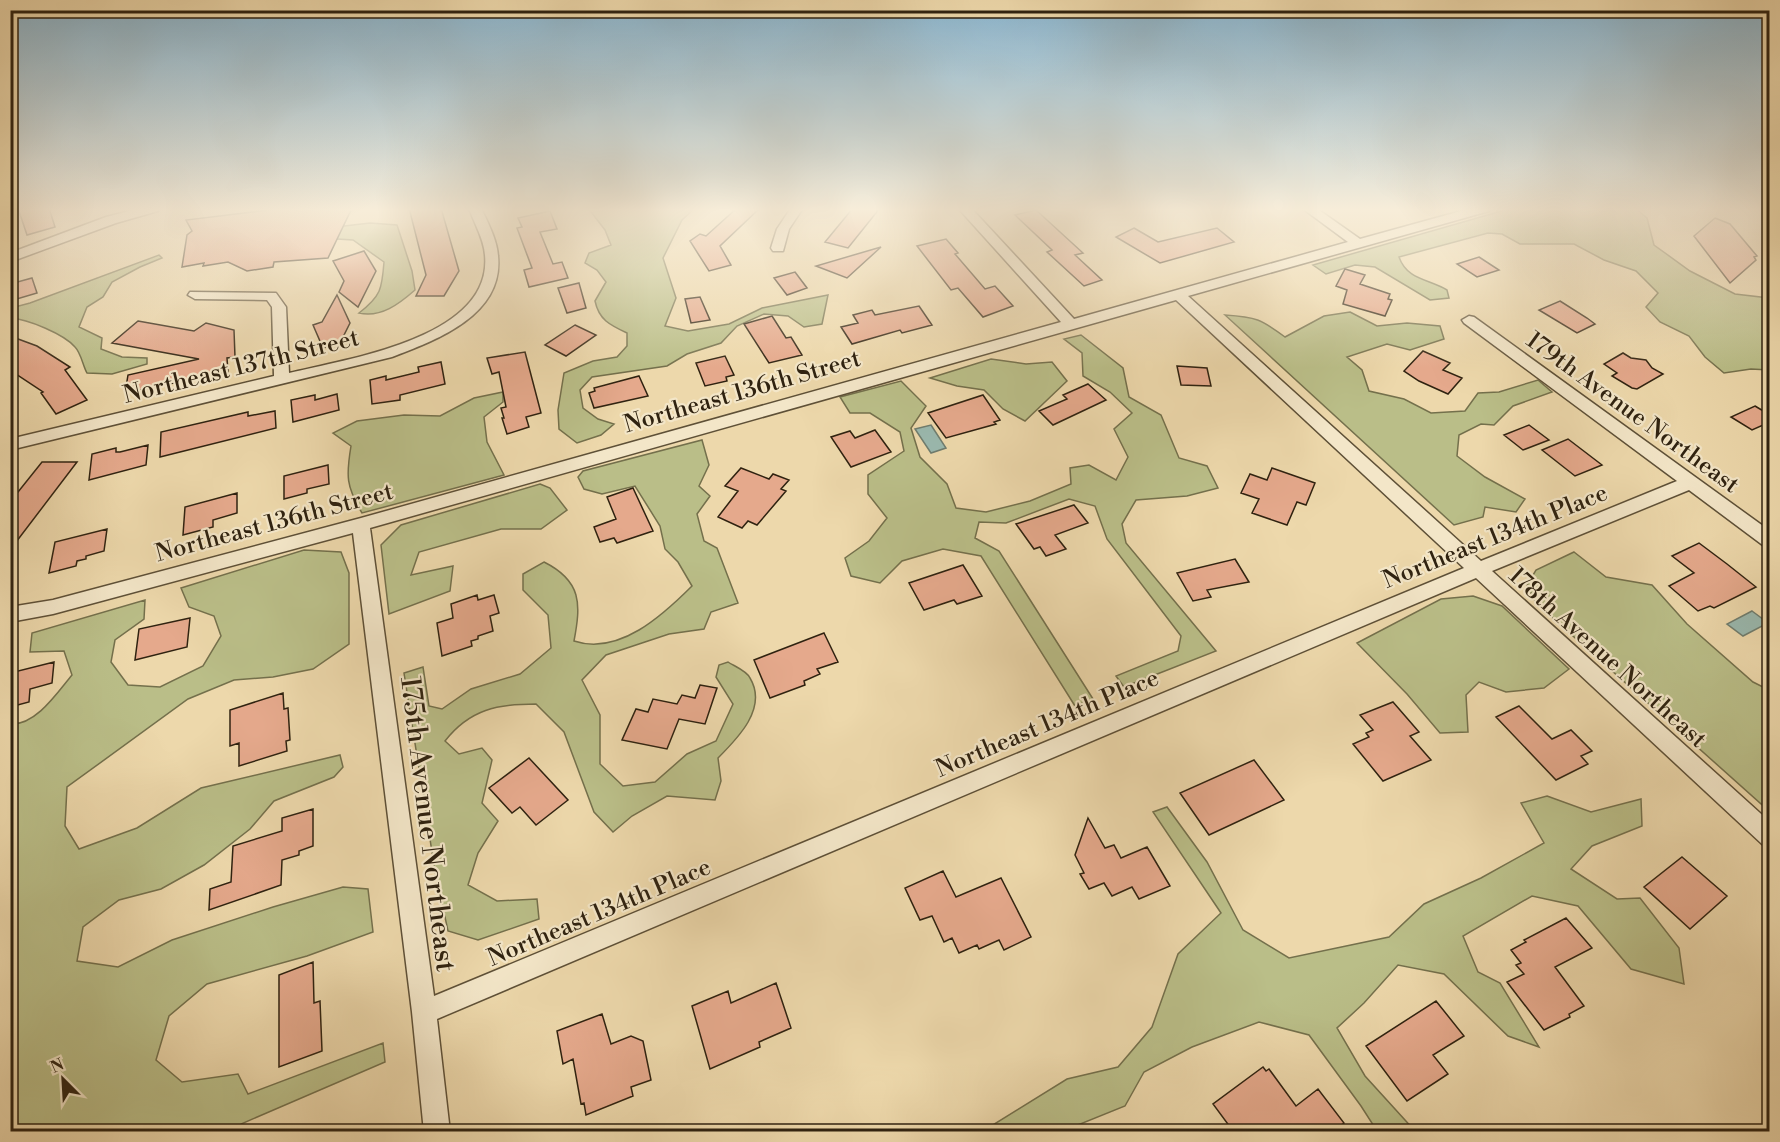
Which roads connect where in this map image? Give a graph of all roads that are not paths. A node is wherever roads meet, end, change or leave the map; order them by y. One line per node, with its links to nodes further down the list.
1 (492, 261): 8 (street, Northeast 137th Street)
2 (1013, 261): 7 (street)
3 (1291, 261): 4 (street, Northeast 136th Street)
4 (1177, 293): 7 (street, Northeast 136th Street); 13 (street, 178th Avenue Northeast)
5 (195, 295): 8 (street)
6 (1469, 320): 10 (street, 179th Avenue Northeast)
7 (1070, 323): 11 (street, Northeast 136th Street)
8 (282, 380): 9 (street, Northeast 137th Street)
9 (10, 445)
10 (1690, 483): 12 (street, 179th Avenue Northeast); 13 (street, Northeast 134th Place)
11 (361, 524): 14 (street, Northeast 136th Street); 16 (street, 175th Avenue Northeast)
12 (1770, 541)
13 (1477, 570): 15 (street, 178th Avenue Northeast); 16 (street, Northeast 134th Place)
14 (10, 615)
15 (1770, 837)
16 (424, 1012): 17 (street, 175th Avenue Northeast)
17 (437, 1131)

